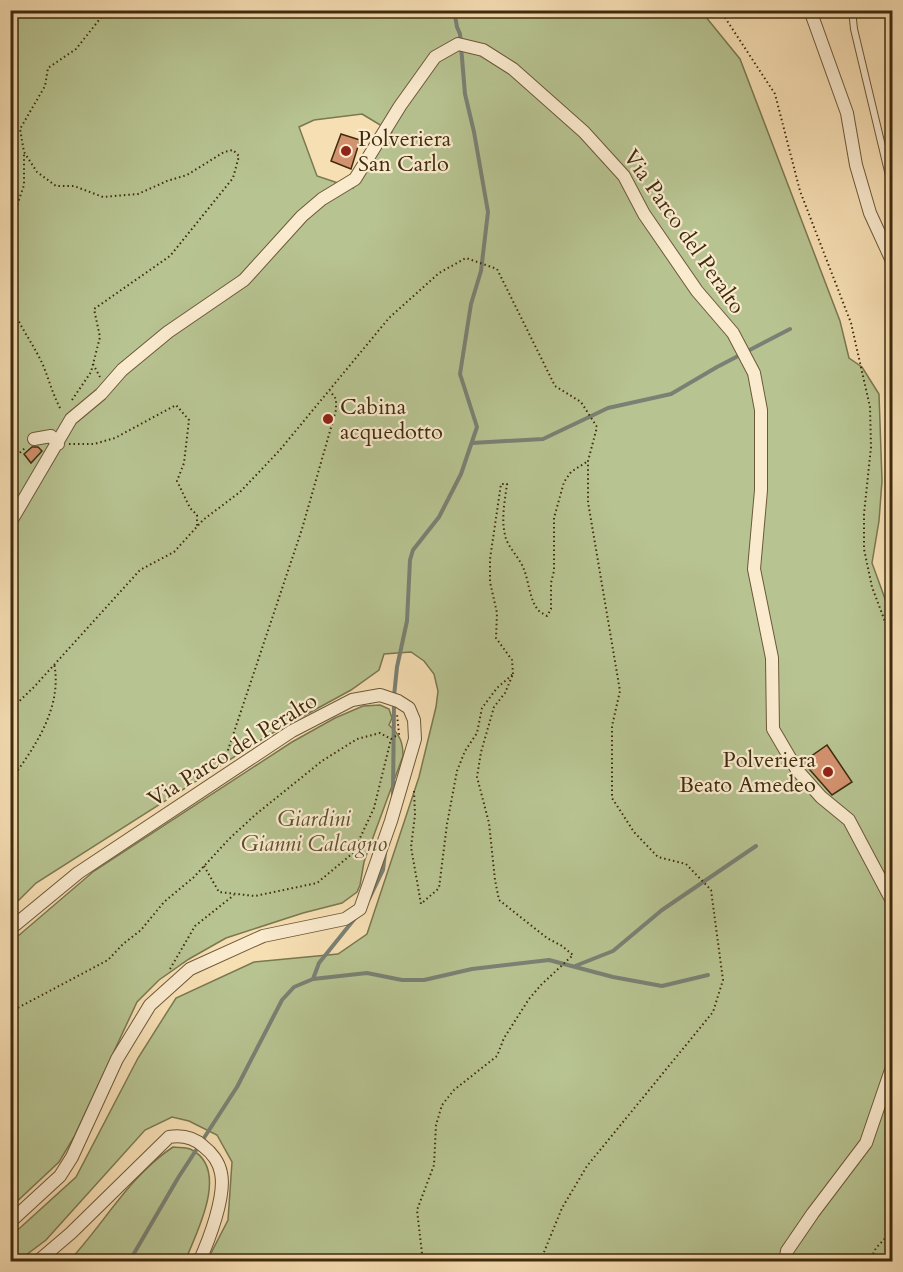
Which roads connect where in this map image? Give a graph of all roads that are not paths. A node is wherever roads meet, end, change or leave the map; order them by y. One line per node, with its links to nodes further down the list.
1 (810, 10): 4 (street)
2 (852, 10): 3 (lane)
3 (892, 188)
4 (892, 261)
5 (34, 439): 6 (street)
6 (58, 444): 7 (street, Via Parco del Peralto); 8 (street, Via Parco del Peralto)
7 (10, 523)
8 (892, 901)
9 (10, 929): 11 (street, Via Parco del Peralto)
10 (892, 1067): 14 (street)
11 (10, 1222)
12 (37, 1262): 13 (street)
13 (199, 1262)
14 (785, 1262)

